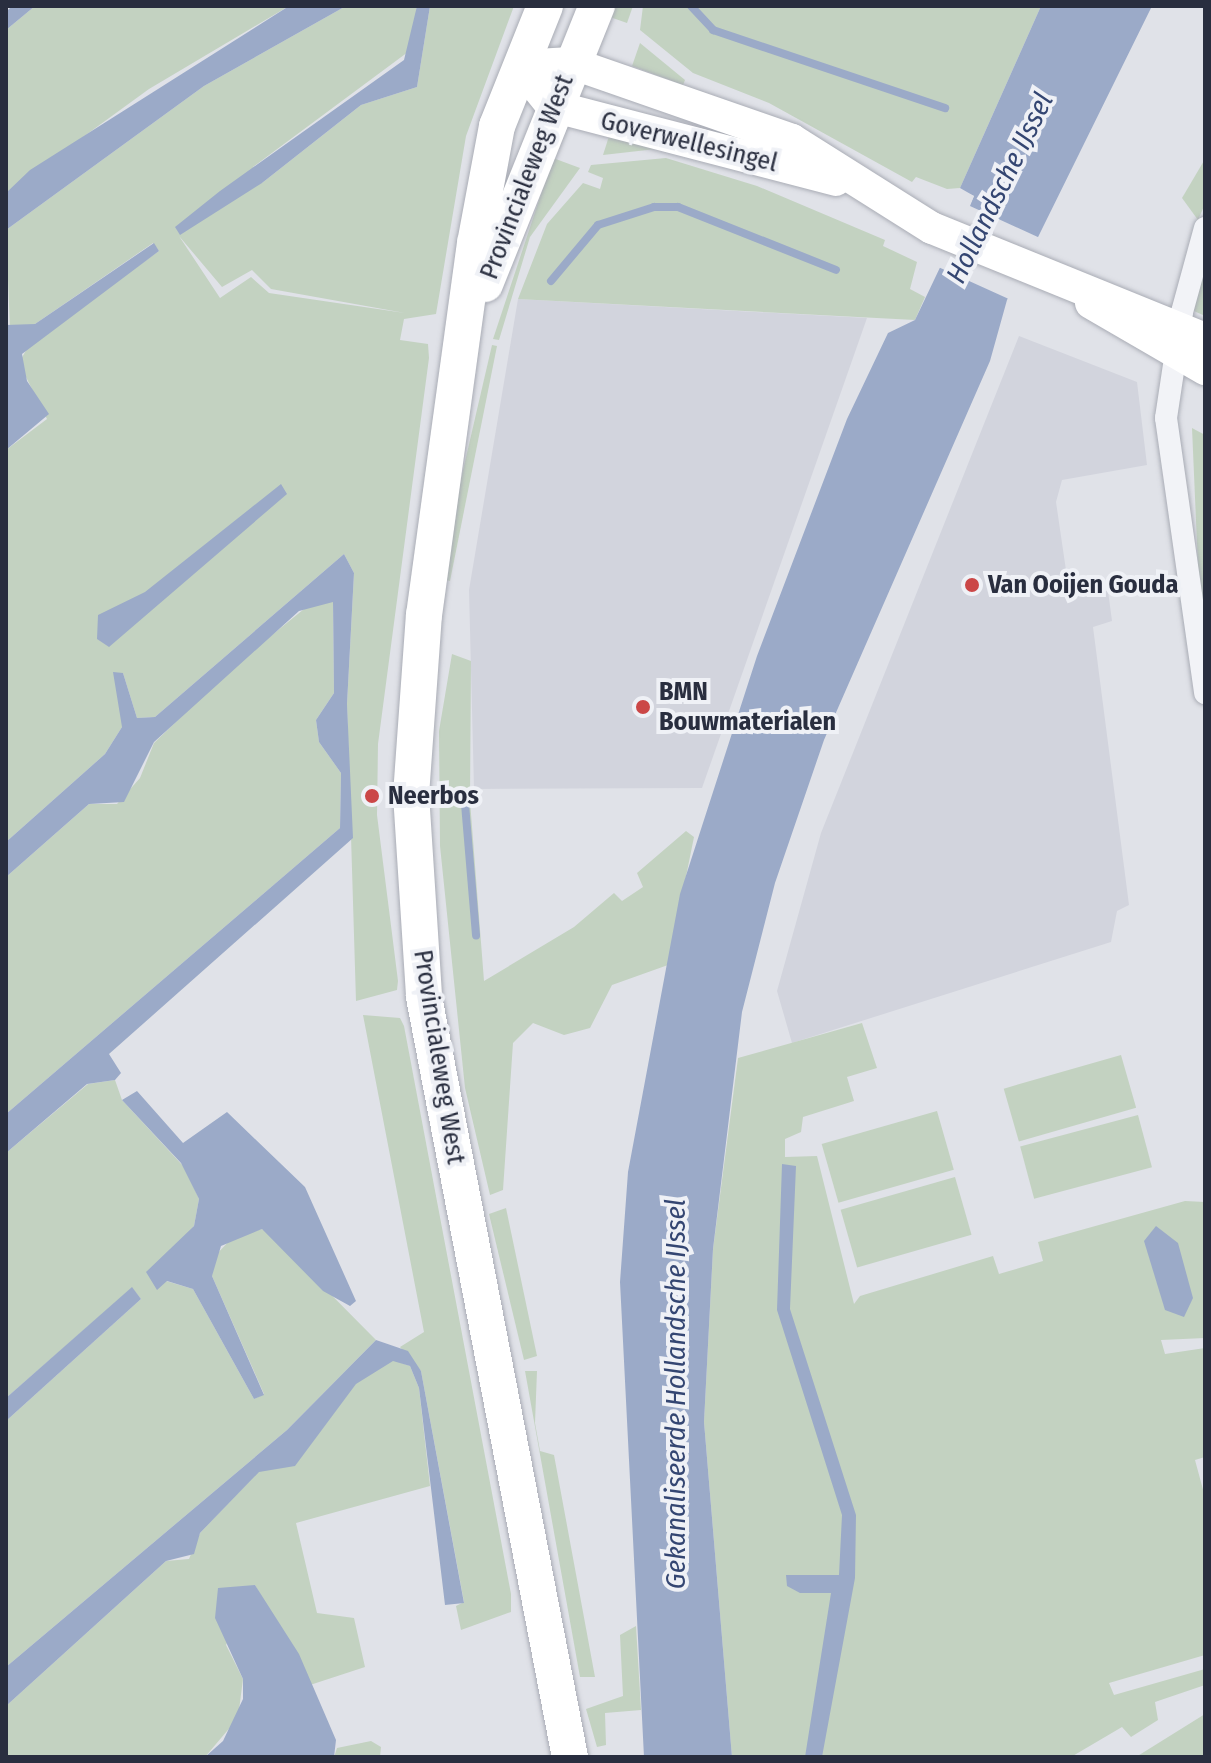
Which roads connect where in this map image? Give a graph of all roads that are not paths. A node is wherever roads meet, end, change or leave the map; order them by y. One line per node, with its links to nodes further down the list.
1 (545, 6): 4 (main road, Provincialeweg West)
2 (597, 6): 3 (main road, Provincialeweg West)
3 (571, 63): 4 (main road, Goverwellesingel); 5 (main road, Provincialeweg West); 6 (main road, Goverwellesingel)
4 (520, 66): 5 (main road); 9 (main road, Provincialeweg West)
5 (552, 106): 6 (main road, Goverwellesingel); 9 (main road, Provincialeweg West)
6 (853, 185): 8 (main road, Goverwellesingel)
7 (1205, 228): 8 (street)
8 (1186, 340): 10 (main road, Goverwellesingel); 11 (street)
9 (461, 349): 12 (main road, Provincialeweg West)
10 (1205, 369)
11 (1205, 693)
12 (570, 1757)

